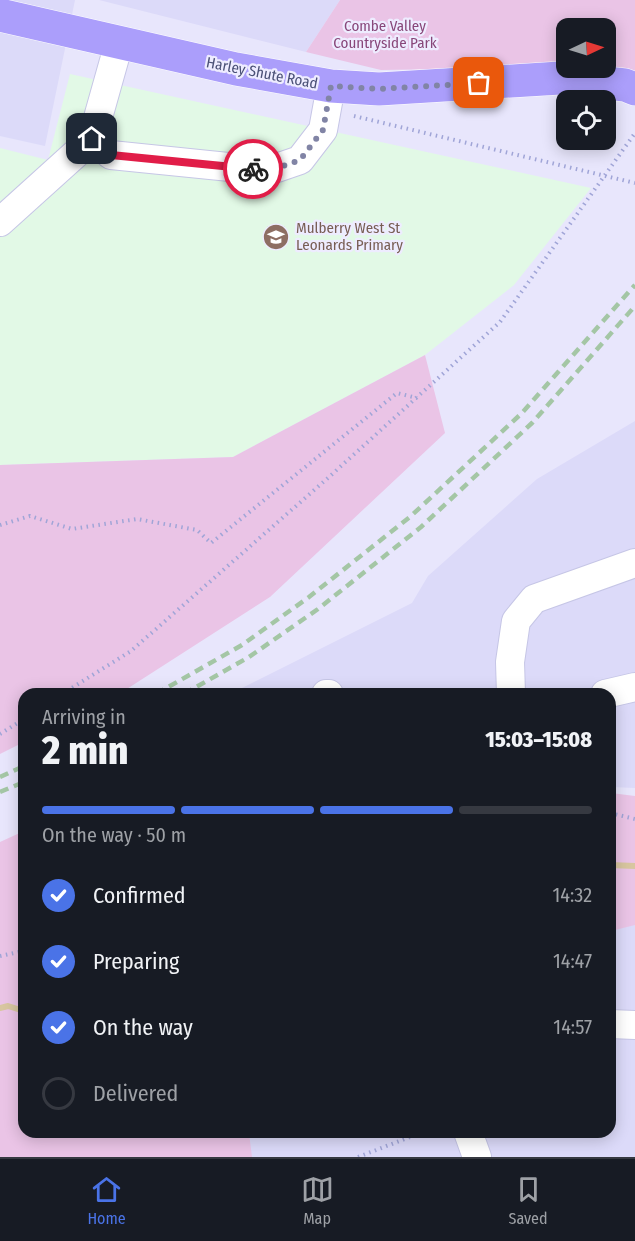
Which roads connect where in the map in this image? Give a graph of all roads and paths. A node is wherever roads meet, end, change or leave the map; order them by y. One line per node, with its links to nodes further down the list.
1 (0, 15): 2 (main road, Harley Shute Road)
2 (119, 43): 4 (main road, Harley Shute Road); 6 (street)
3 (635, 88): 4 (main road, Harley Shute Road)
4 (329, 98): 6 (street); 7 (path)
5 (635, 132): 7 (path)
6 (92, 139): 9 (street)
7 (604, 176): 8 (path); 11 (path)
8 (635, 183)
9 (11, 198): 10 (street)
10 (0, 222)
11 (417, 398): 12 (path); 15 (path)
12 (0, 525)
13 (635, 563): 16 (street)
14 (635, 687): 17 (street)
15 (72, 688)
16 (511, 688)
17 (616, 691)
18 (18, 723): 19 (path)
19 (0, 734)
20 (616, 814): 21 (path)
21 (635, 819)
22 (18, 952): 23 (path)
23 (0, 956)
24 (616, 1024): 25 (street)
25 (635, 1025)
26 (407, 1138): 28 (path)
27 (470, 1138): 29 (street)
28 (358, 1157)
29 (477, 1157)

